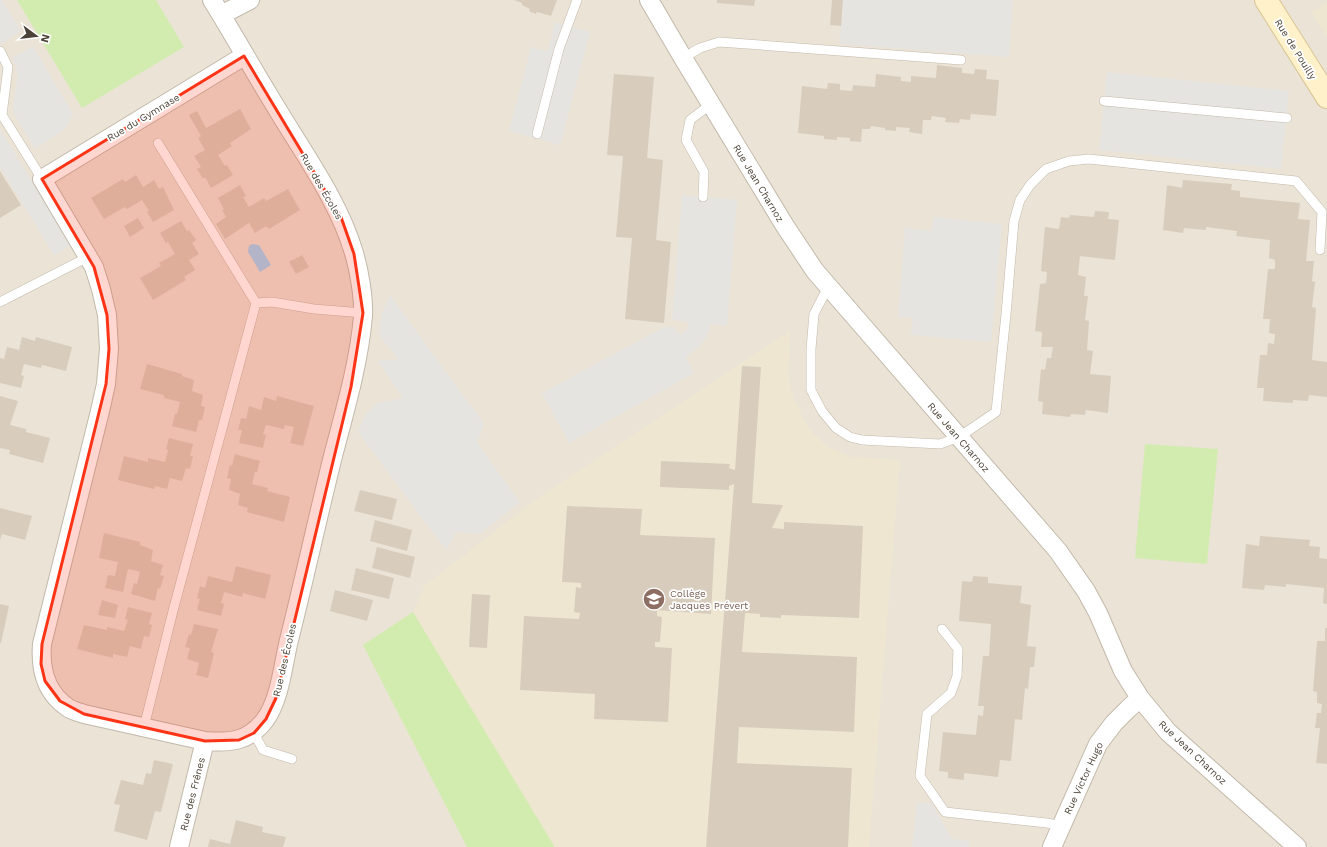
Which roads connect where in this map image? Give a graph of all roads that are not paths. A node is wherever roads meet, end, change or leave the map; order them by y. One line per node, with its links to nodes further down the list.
1 (212, 0): 6 (street, Rue des Écoles)
2 (250, 0): 6 (street)
3 (577, 0): 15 (lane)
4 (649, 0): 9 (street, Rue Jean Charnoz)
5 (1266, 0): 11 (street, Rue de Pouilly)
6 (222, 15): 8 (street, Rue des Écoles)
7 (0, 51): 17 (lane)
8 (244, 56): 17 (street, Rue du Gymnase); 24 (street, Rue des Écoles)
9 (683, 58): 10 (lane); 13 (street, Rue Jean Charnoz)
10 (961, 60)
11 (1327, 97)
12 (1104, 101): 14 (lane)
13 (711, 104): 18 (lane); 21 (street, Rue Jean Charnoz)
14 (1287, 118)
15 (537, 134)
16 (158, 143): 23 (lane)
17 (42, 179): 20 (street, Rue des Écoles)
18 (703, 197)
19 (1320, 250): 25 (lane)
20 (91, 262): 22 (lane); 28 (street, Rue des Écoles)
21 (828, 287): 25 (street, Rue Jean Charnoz); 25 (lane)
22 (0, 302)
23 (256, 303): 24 (lane); 28 (lane)
24 (363, 313): 29 (street, Rue des Écoles)
25 (959, 437): 27 (street, Rue Jean Charnoz)
26 (942, 629): 32 (lane)
27 (1140, 698): 32 (street, Rue Victor Hugo); 35 (street, Rue Jean Charnoz)
28 (144, 727): 30 (street, Rue des Écoles)
29 (254, 733): 30 (street, Rue des Écoles); 31 (lane)
30 (205, 741): 33 (street, Rue des Frênes)
31 (292, 759)
32 (1061, 826): 34 (street, Rue Victor Hugo)
33 (179, 847)
34 (1052, 847)
35 (1297, 847)

